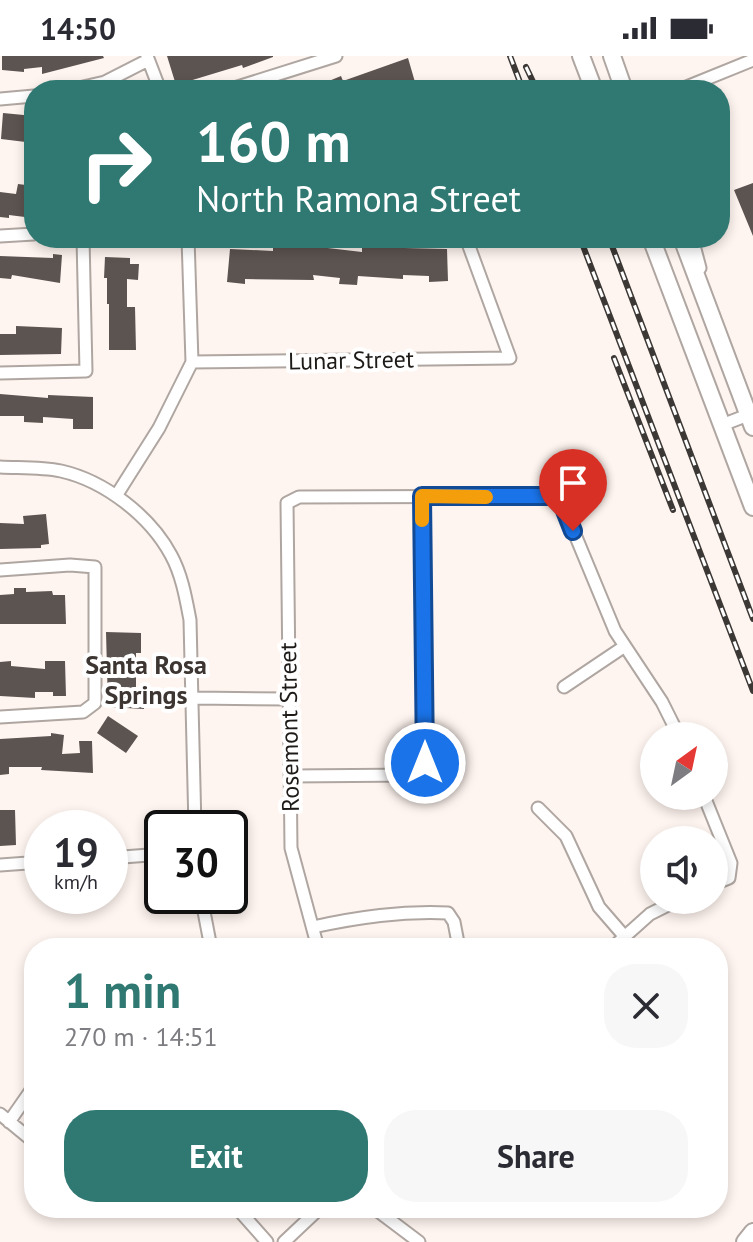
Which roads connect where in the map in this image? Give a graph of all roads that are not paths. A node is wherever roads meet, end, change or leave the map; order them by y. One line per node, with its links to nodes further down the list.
1 (336, 56): 8 (street)
2 (581, 56): 9 (main road)
3 (612, 56): 10 (main road)
4 (147, 58): 6 (street); 7 (street)
5 (753, 60): 11 (street)
6 (108, 80)
7 (156, 80)
8 (260, 80)
9 (590, 80)
10 (621, 80)
11 (704, 80)
12 (24, 97): 13 (street)
13 (0, 99)
14 (24, 235): 15 (street)
15 (0, 236)
16 (83, 248): 24 (street)
17 (188, 248): 23 (street)
18 (470, 248): 23 (street, Lunar Street)
19 (655, 248): 26 (main road)
20 (686, 248): 22 (main road)
21 (694, 248): 22 (street)
22 (704, 296): 25 (main road)
23 (192, 362): 28 (street)
24 (0, 373)
25 (751, 418): 26 (street)
26 (722, 425): 30 (main road)
27 (0, 467): 28 (street)
28 (116, 496): 34 (street)
29 (422, 496): 32 (street); 35 (street, Rosemont Street); 38 (street)
30 (753, 507)
31 (0, 570): 36 (street)
32 (625, 646): 33 (street); 37 (street)
33 (564, 687)
34 (194, 698): 35 (street); 40 (street)
35 (289, 699): 38 (street, Rosemont Street)
36 (0, 717)
37 (672, 722)
38 (290, 776): 47 (street, Rosemont Street)
39 (538, 808): 48 (street)
40 (195, 810)
41 (728, 856): 44 (street)
42 (24, 863): 43 (street)
43 (0, 865)
44 (728, 878)
45 (204, 914): 49 (street)
46 (650, 914): 48 (street)
47 (313, 927): 50 (street, Rosemont Street); 51 (street)
48 (625, 937)
49 (209, 938)
50 (316, 938)
51 (457, 938)
52 (24, 1097): 53 (street)
53 (4, 1118): 54 (street)
54 (24, 1134)
55 (246, 1218): 59 (street)
56 (309, 1218): 60 (street)
57 (387, 1218): 61 (street)
58 (753, 1232): 62 (main road)
59 (267, 1242)
60 (284, 1242)
61 (419, 1242)
62 (745, 1242)

